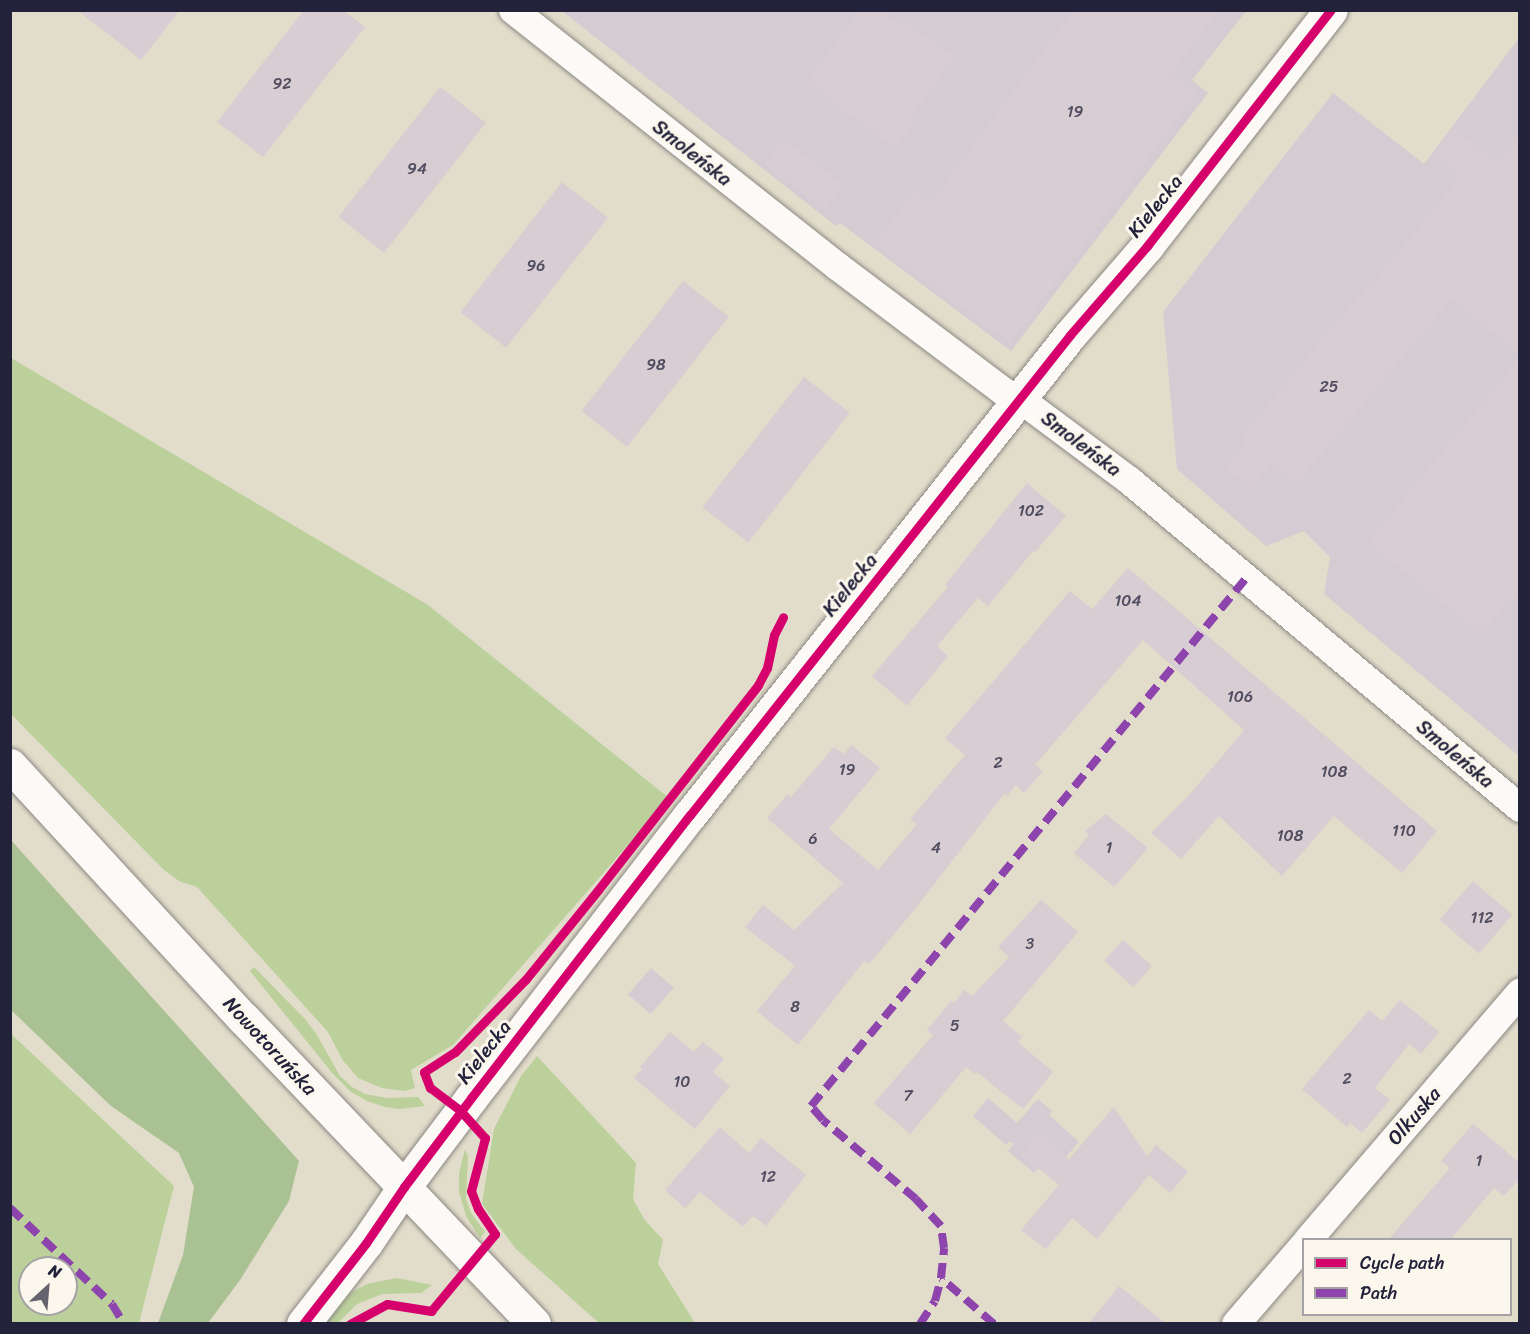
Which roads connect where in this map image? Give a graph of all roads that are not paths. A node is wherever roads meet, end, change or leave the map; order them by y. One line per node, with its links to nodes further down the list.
1 (513, 10): 3 (street, Smoleńska)
2 (1331, 10): 3 (street, Kielecka)
3 (1020, 399): 5 (street, Smoleńska); 7 (street, Kielecka)
4 (10, 765): 7 (street, Nowotoruńska)
5 (1520, 808)
6 (1520, 993): 8 (street, Olkuska)
7 (404, 1187): 10 (street, Kielecka); 11 (street, Nowotoruńska)
8 (1309, 1238)
9 (1302, 1247): 12 (street)
10 (303, 1323)
11 (534, 1323)
12 (1236, 1323)

